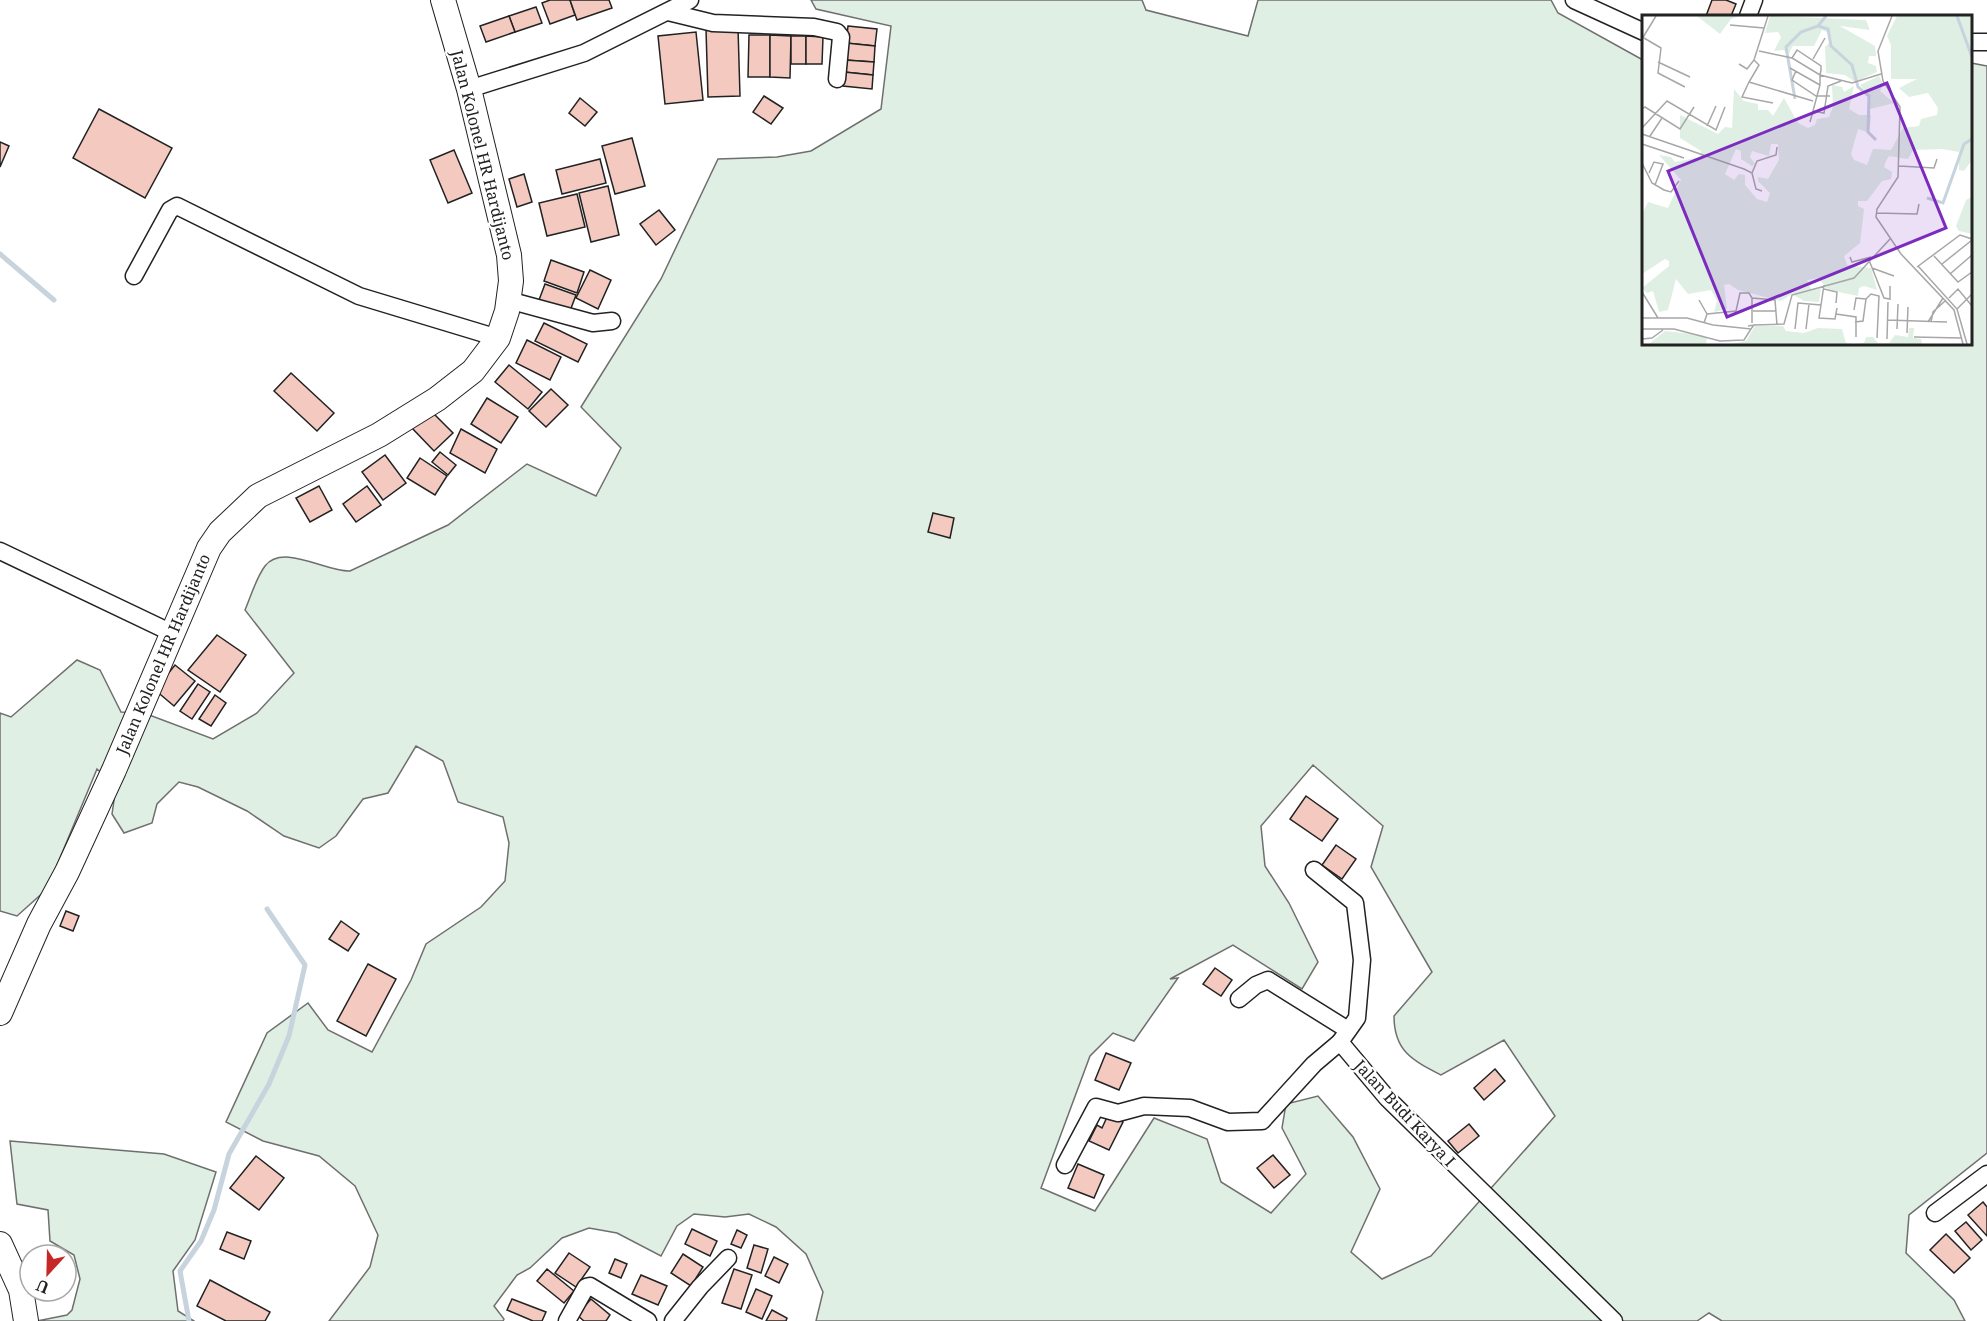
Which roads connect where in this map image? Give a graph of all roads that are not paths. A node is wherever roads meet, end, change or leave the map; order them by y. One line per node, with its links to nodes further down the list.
1 (443, 0): 9 (main road, Jalan Kolonel HR Hardijanto)
2 (690, 0): 5 (street)
3 (1574, 0): 7 (street)
4 (1754, 0): 6 (street)
5 (668, 12): 8 (street); 9 (street)
6 (1748, 15)
7 (1642, 32)
8 (837, 79)
9 (469, 89): 11 (main road, Jalan Kolonel HR Hardijanto)
10 (134, 276): 13 (street)
11 (508, 300): 12 (street); 13 (main road, Jalan Kolonel HR Hardijanto)
12 (612, 321)
13 (498, 338): 15 (main road, Jalan Kolonel HR Hardijanto)
14 (0, 551): 15 (street)
15 (172, 633): 18 (main road, Jalan Kolonel HR Hardijanto)
16 (1314, 870): 19 (street)
17 (1239, 999): 19 (street, Jalan Budi Karya I)
18 (0, 1013)
19 (1344, 1036): 20 (street); 29 (street, Jalan Budi Karya I)
20 (1065, 1165)
21 (1987, 1174): 22 (street)
22 (1935, 1213)
23 (0, 1244): 26 (main road)
24 (728, 1258): 25 (street)
25 (678, 1320)
26 (26, 1321)
27 (567, 1321): 28 (street)
28 (648, 1321)
29 (1614, 1321)

